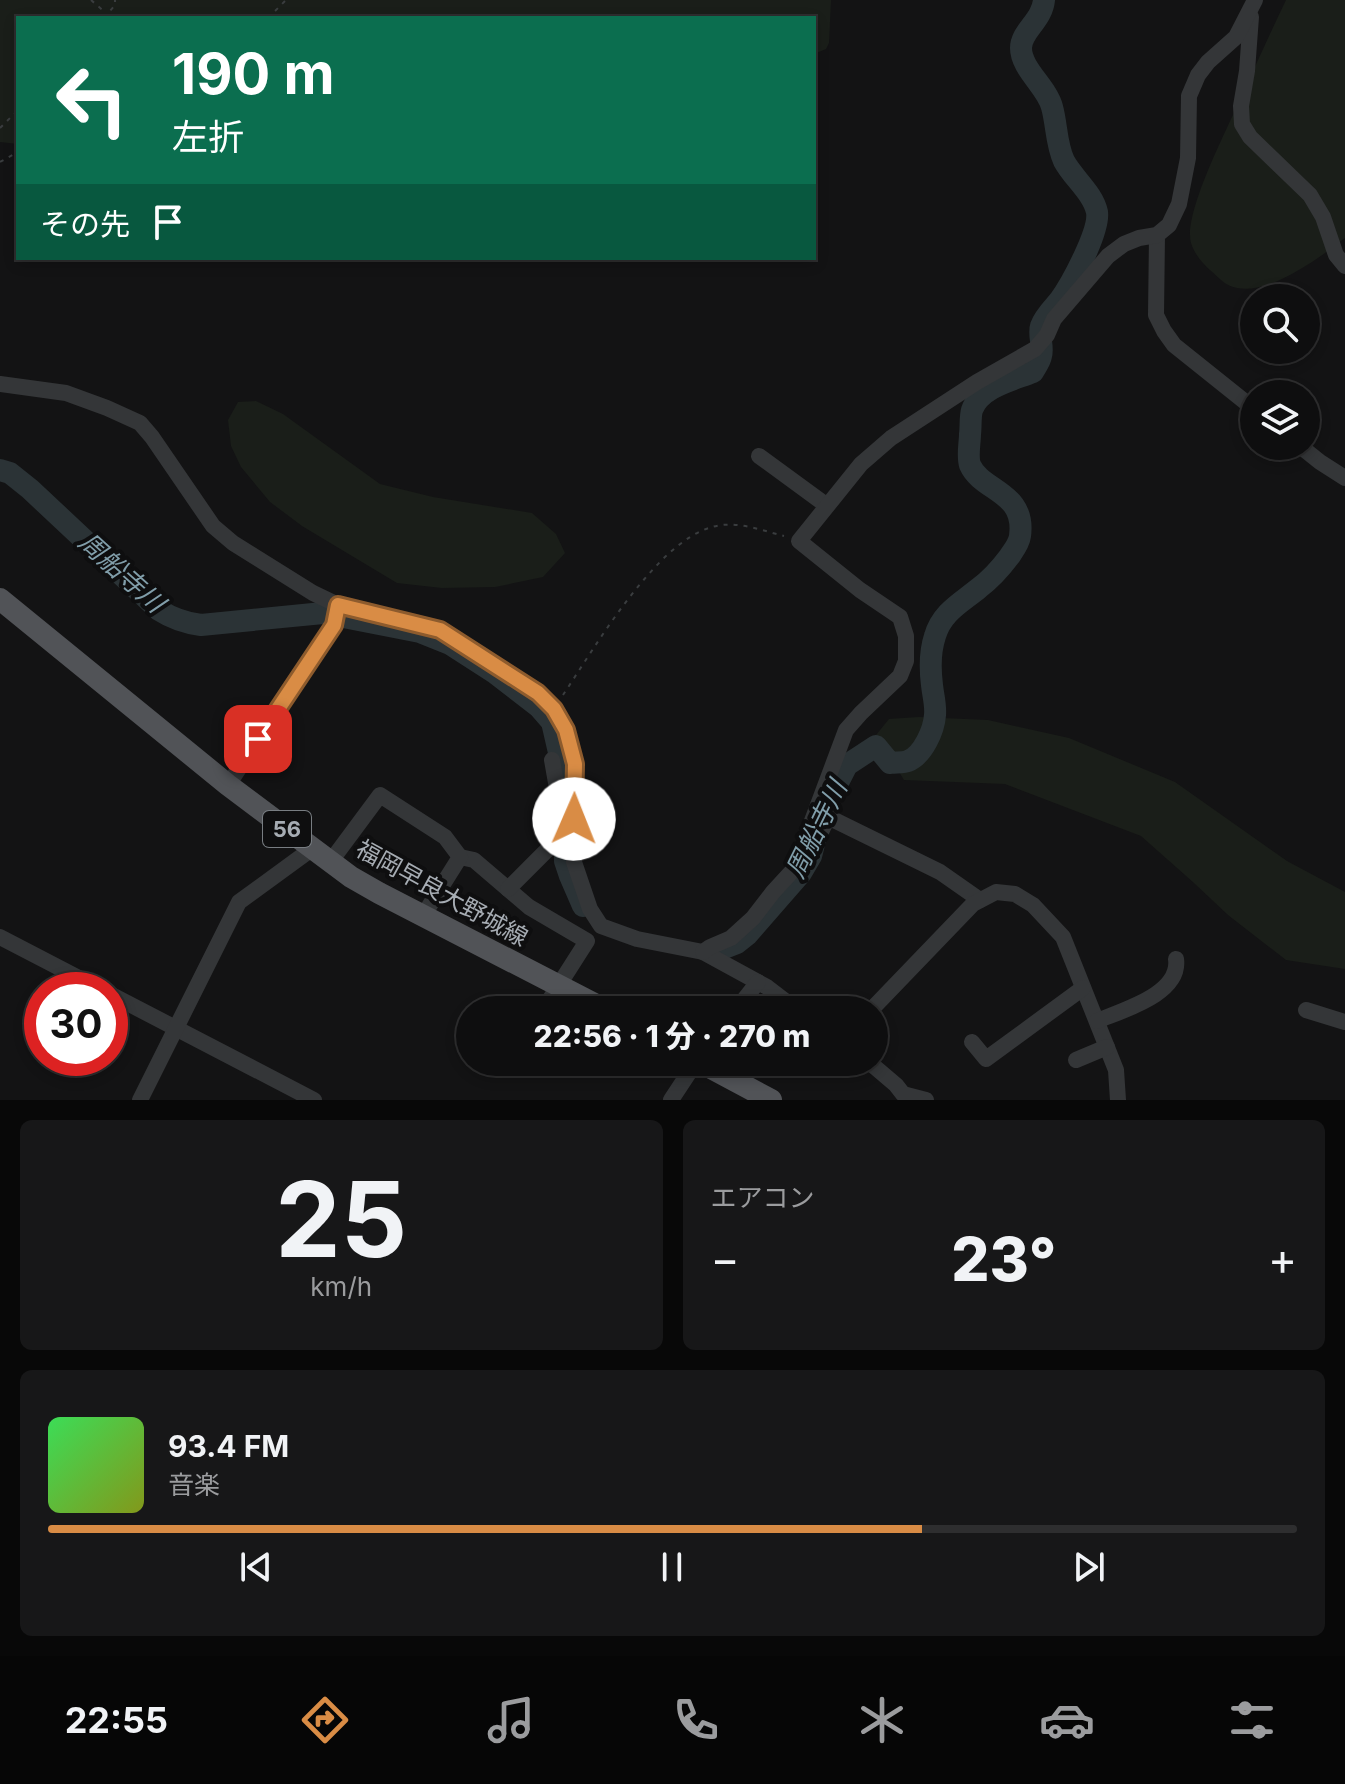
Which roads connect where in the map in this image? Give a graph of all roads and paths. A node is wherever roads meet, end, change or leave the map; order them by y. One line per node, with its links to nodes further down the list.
1 (91, 0): 5 (path)
2 (115, 0): 5 (path)
3 (286, 0): 6 (path)
4 (1253, 4): 9 (street); 10 (street)
5 (107, 14)
6 (270, 16)
7 (16, 112): 8 (path)
8 (0, 128)
9 (1157, 235): 12 (street); 16 (street)
10 (1345, 266)
11 (0, 384): 19 (street)
12 (1240, 398)
13 (759, 456): 16 (street)
14 (1318, 460): 15 (street)
15 (1345, 478)
16 (826, 505): 17 (street)
17 (799, 541): 20 (path); 24 (street)
18 (0, 599): 22 (main road, 福岡早良大野城線 / 56)
19 (338, 605): 20 (street); 22 (street)
20 (554, 709): 23 (street)
21 (552, 760): 23 (street)
22 (228, 785): 25 (main road, 福岡早良大野城線 / 56)
23 (565, 842): 27 (street); 31 (street)
24 (804, 846): 28 (street); 31 (street)
25 (322, 855): 26 (street); 29 (main road, 福岡早良大野城線 / 56); 46 (street)
26 (460, 857): 27 (street); 29 (street)
27 (508, 889): 35 (street)
28 (980, 900): 36 (street); 41 (street)
29 (423, 916): 35 (main road, 福岡早良大野城線 / 56)
30 (0, 937): 33 (street)
31 (708, 955): 34 (street)
32 (1176, 959): 44 (street)
33 (67, 972)
34 (758, 982): 39 (street); 40 (street)
35 (560, 985): 37 (street); 38 (main road, 福岡早良大野城線 / 56)
36 (1083, 988): 44 (street); 47 (street)
37 (553, 996)
38 (580, 996)
39 (747, 996)
40 (778, 996)
41 (884, 996)
42 (128, 1003): 46 (street)
43 (1306, 1010): 45 (street)
44 (1097, 1021): 48 (street)
45 (1345, 1022)
46 (175, 1028): 54 (street); 55 (street)
47 (972, 1042)
48 (1107, 1047): 49 (street); 59 (street)
49 (1076, 1060)
50 (688, 1076): 56 (street)
51 (725, 1076): 57 (main road)
52 (885, 1076): 53 (street)
53 (900, 1097): 58 (street)
54 (140, 1100)
55 (314, 1100)
56 (671, 1100)
57 (771, 1100)
58 (926, 1100)
59 (1118, 1100)

